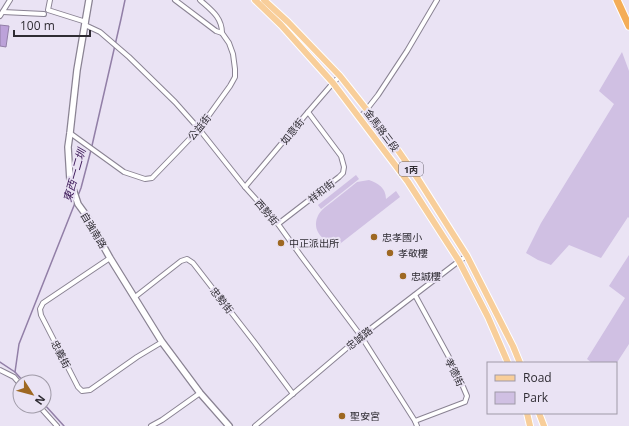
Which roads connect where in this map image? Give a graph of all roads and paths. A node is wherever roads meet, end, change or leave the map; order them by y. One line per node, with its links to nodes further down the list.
1 (10, 0): 10 (street)
2 (50, 0): 14 (street, 西勢街)
3 (89, 0): 14 (street, 自強南路)
4 (175, 0): 16 (street, 公益街)
5 (200, 0): 16 (street)
6 (255, 0): 11 (main road, 金馬路三段 / 1丙)
7 (264, 0): 11 (main road, 金馬路三段 / 1丙)
8 (437, 0): 19 (street)
9 (617, 0): 15 (highway)
10 (3, 12): 12 (street); 13 (street)
11 (272, 12): 17 (main road, 金馬路三段 / 1丙); 18 (main road, 金馬路三段 / 1丙)
12 (44, 14)
13 (0, 16)
14 (86, 23): 22 (street, 西勢街); 23 (street, 自強南路)
15 (629, 26)
16 (222, 33): 22 (street, 公益街)
17 (340, 76): 18 (street, 如意街); 19 (main road, 金馬路三段 / 1丙)
18 (333, 83): 20 (street, 如意街); 21 (main road, 金馬路三段 / 1丙)
19 (368, 110): 21 (street); 26 (main road, 金馬路三段 / 1丙)
20 (308, 112): 24 (street, 如意街); 25 (street, 祥和街)
21 (360, 118): 28 (main road, 金馬路三段 / 1丙)
22 (199, 129): 23 (street, 公益街); 24 (street, 西勢街)
23 (70, 132): 27 (street, 自強南路)
24 (245, 187): 25 (street, 西勢街)
25 (278, 224): 31 (street, 西勢街)
26 (467, 256): 28 (street, 忠誠路); 34 (main road, 金馬路三段 / 1丙)
27 (110, 258): 30 (street, 自強南路); 32 (street, 忠義街)
28 (459, 261): 29 (street, 忠誠路); 33 (main road, 金馬路三段 / 1丙)
29 (415, 295): 31 (street, 忠誠路); 42 (street, 孝德街)
30 (136, 297): 32 (street, 自強南路); 38 (street, 忠勢街)
31 (361, 336): 38 (street, 忠誠路); 42 (street, 西勢街)
32 (162, 342): 37 (street, 自強南路)
33 (508, 362)
34 (520, 362)
35 (0, 370): 36 (street)
36 (12, 376)
37 (200, 393): 44 (street); 45 (street, 自強南路)
38 (293, 394): 46 (street, 忠誠路)
39 (46, 414): 43 (street)
40 (527, 414): 48 (main road)
41 (539, 414): 49 (main road)
42 (415, 421): 47 (street, 西勢街)
43 (57, 426)
44 (151, 426)
45 (229, 426)
46 (255, 426)
47 (417, 426)
48 (530, 426)
49 (544, 426)

